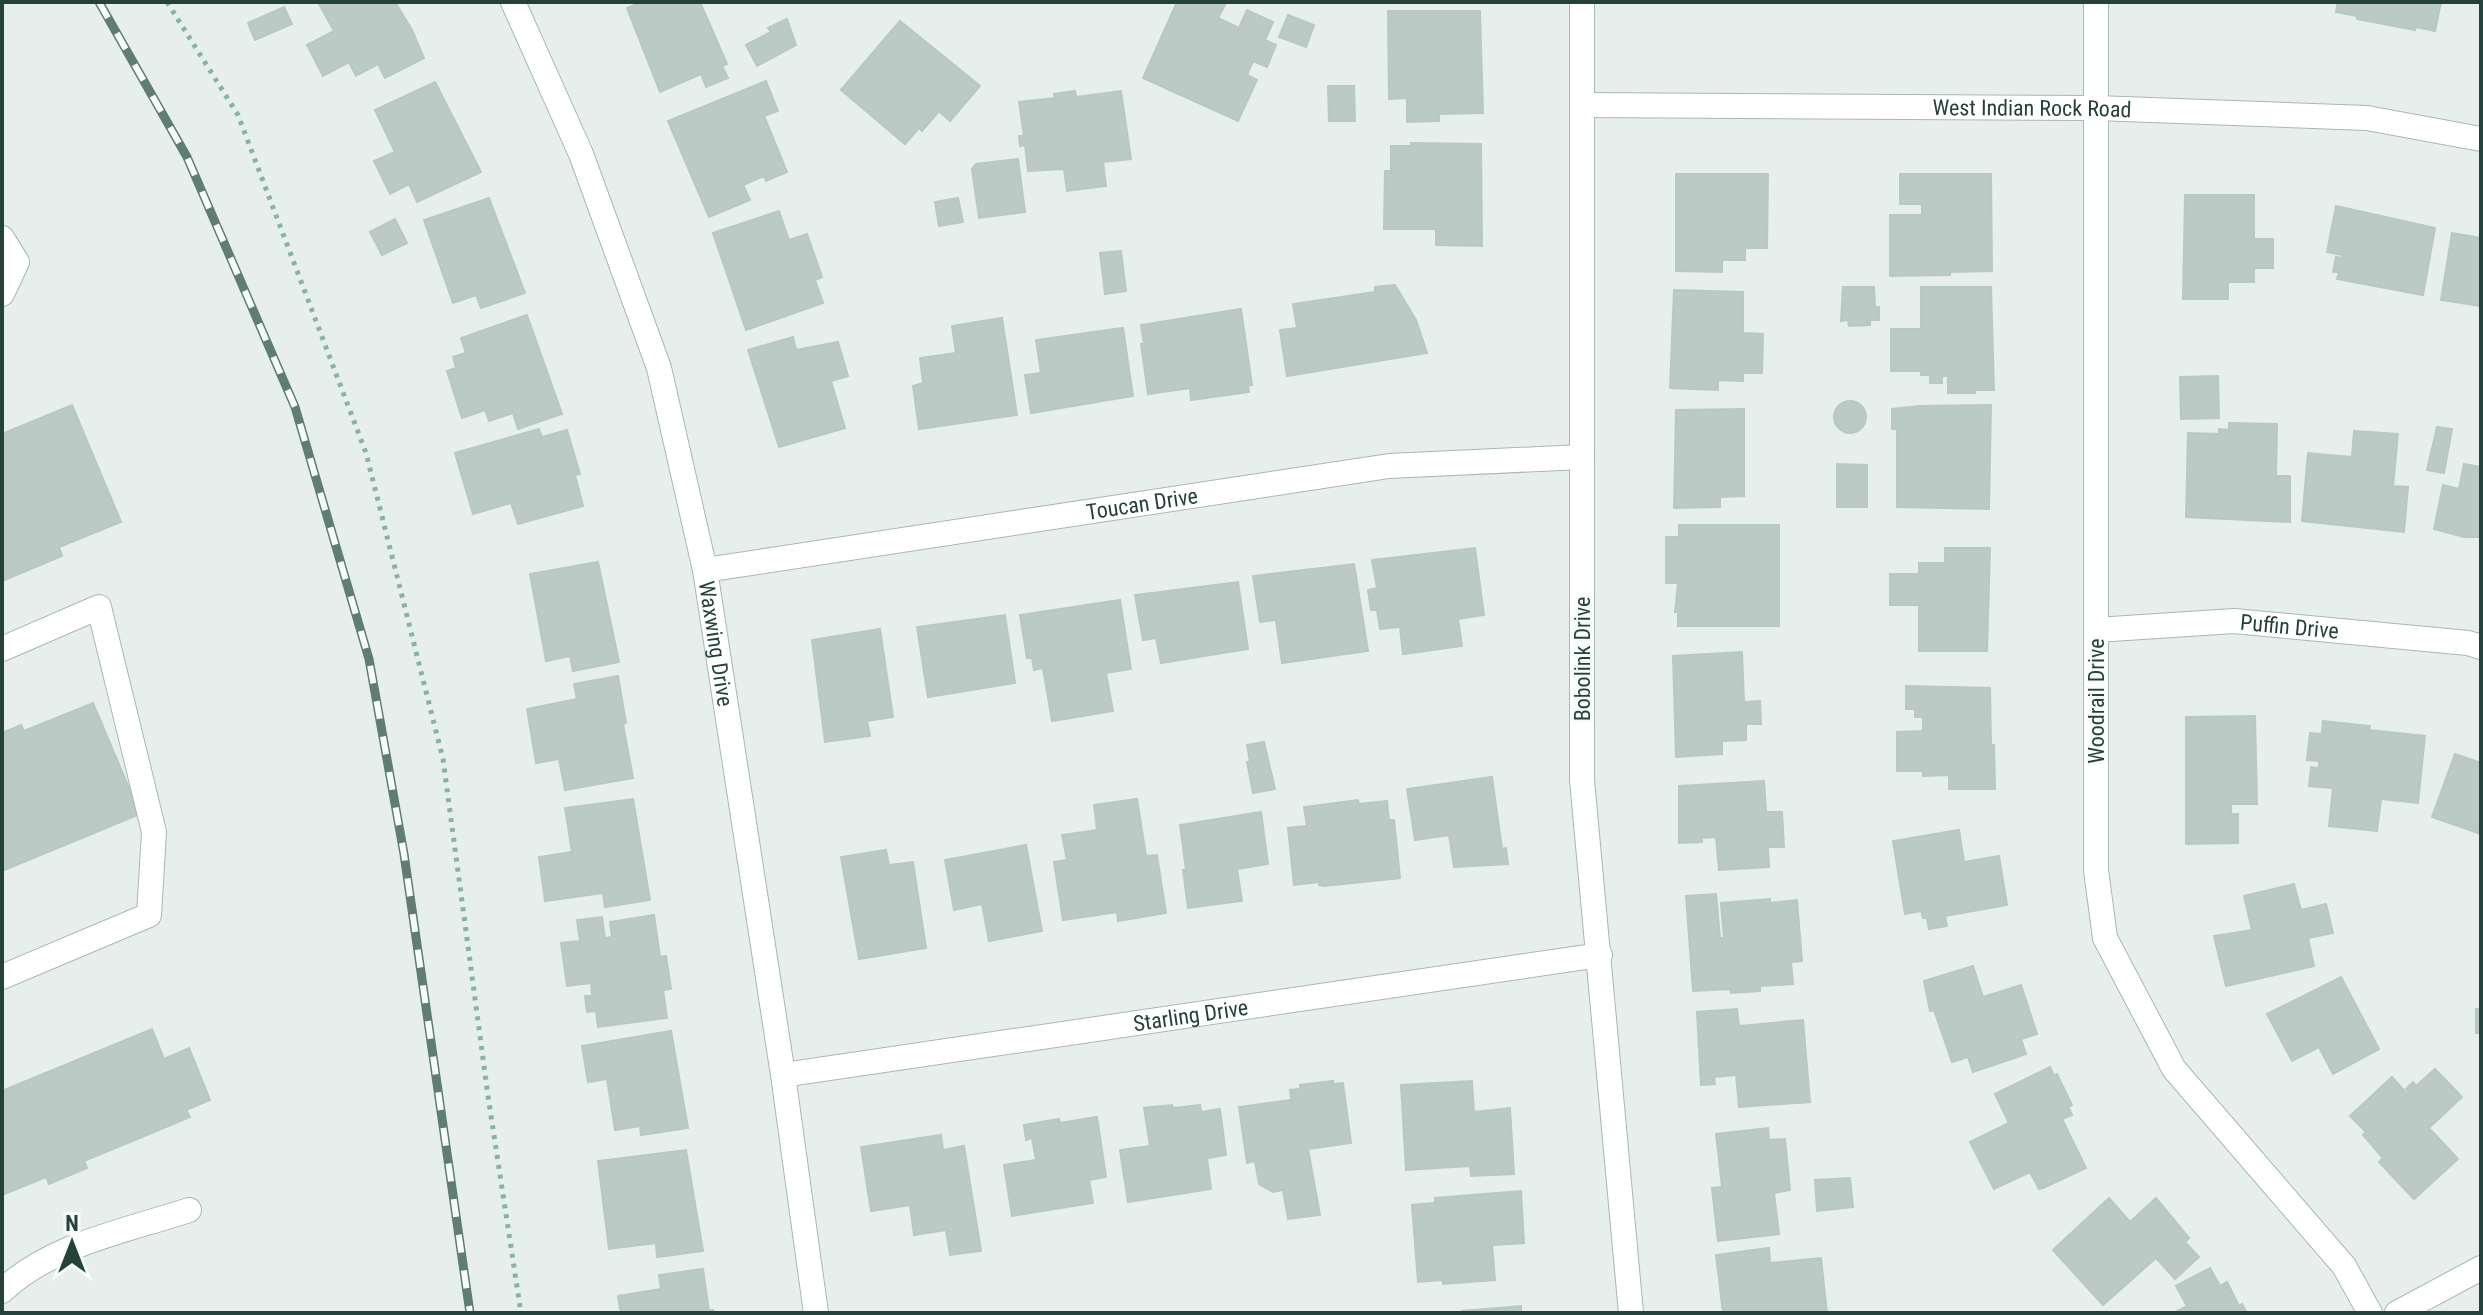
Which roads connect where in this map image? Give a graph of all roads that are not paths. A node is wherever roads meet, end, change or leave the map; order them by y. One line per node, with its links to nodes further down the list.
1 (513, 2): 10 (street, Waxwing Drive)
2 (1582, 2): 4 (street, Bobolink Drive)
3 (2096, 2): 5 (street, Woodrail Drive)
4 (1582, 105): 5 (street, West Indian Rock Road); 9 (street, Bobolink Drive)
5 (2096, 108): 6 (street, West Indian Rock Road); 11 (street, Woodrail Drive)
6 (2481, 139)
7 (2, 238): 8 (street)
8 (2, 294)
9 (1582, 457): 10 (street, Toucan Drive); 14 (street, Bobolink Drive)
10 (705, 570): 16 (street, Waxwing Drive)
11 (2096, 630): 12 (street, Puffin Drive); 22 (street, Woodrail Drive)
12 (2481, 647)
13 (2, 649): 15 (street)
14 (1600, 955): 16 (street, Starling Drive); 21 (street, Bobolink Drive)
15 (2, 977)
16 (783, 1075): 20 (street, Waxwing Drive)
17 (189, 1210): 19 (street)
18 (2481, 1268): 23 (street)
19 (2, 1291)
20 (816, 1313)
21 (1631, 1313)
22 (2370, 1313)
23 (2397, 1313)

